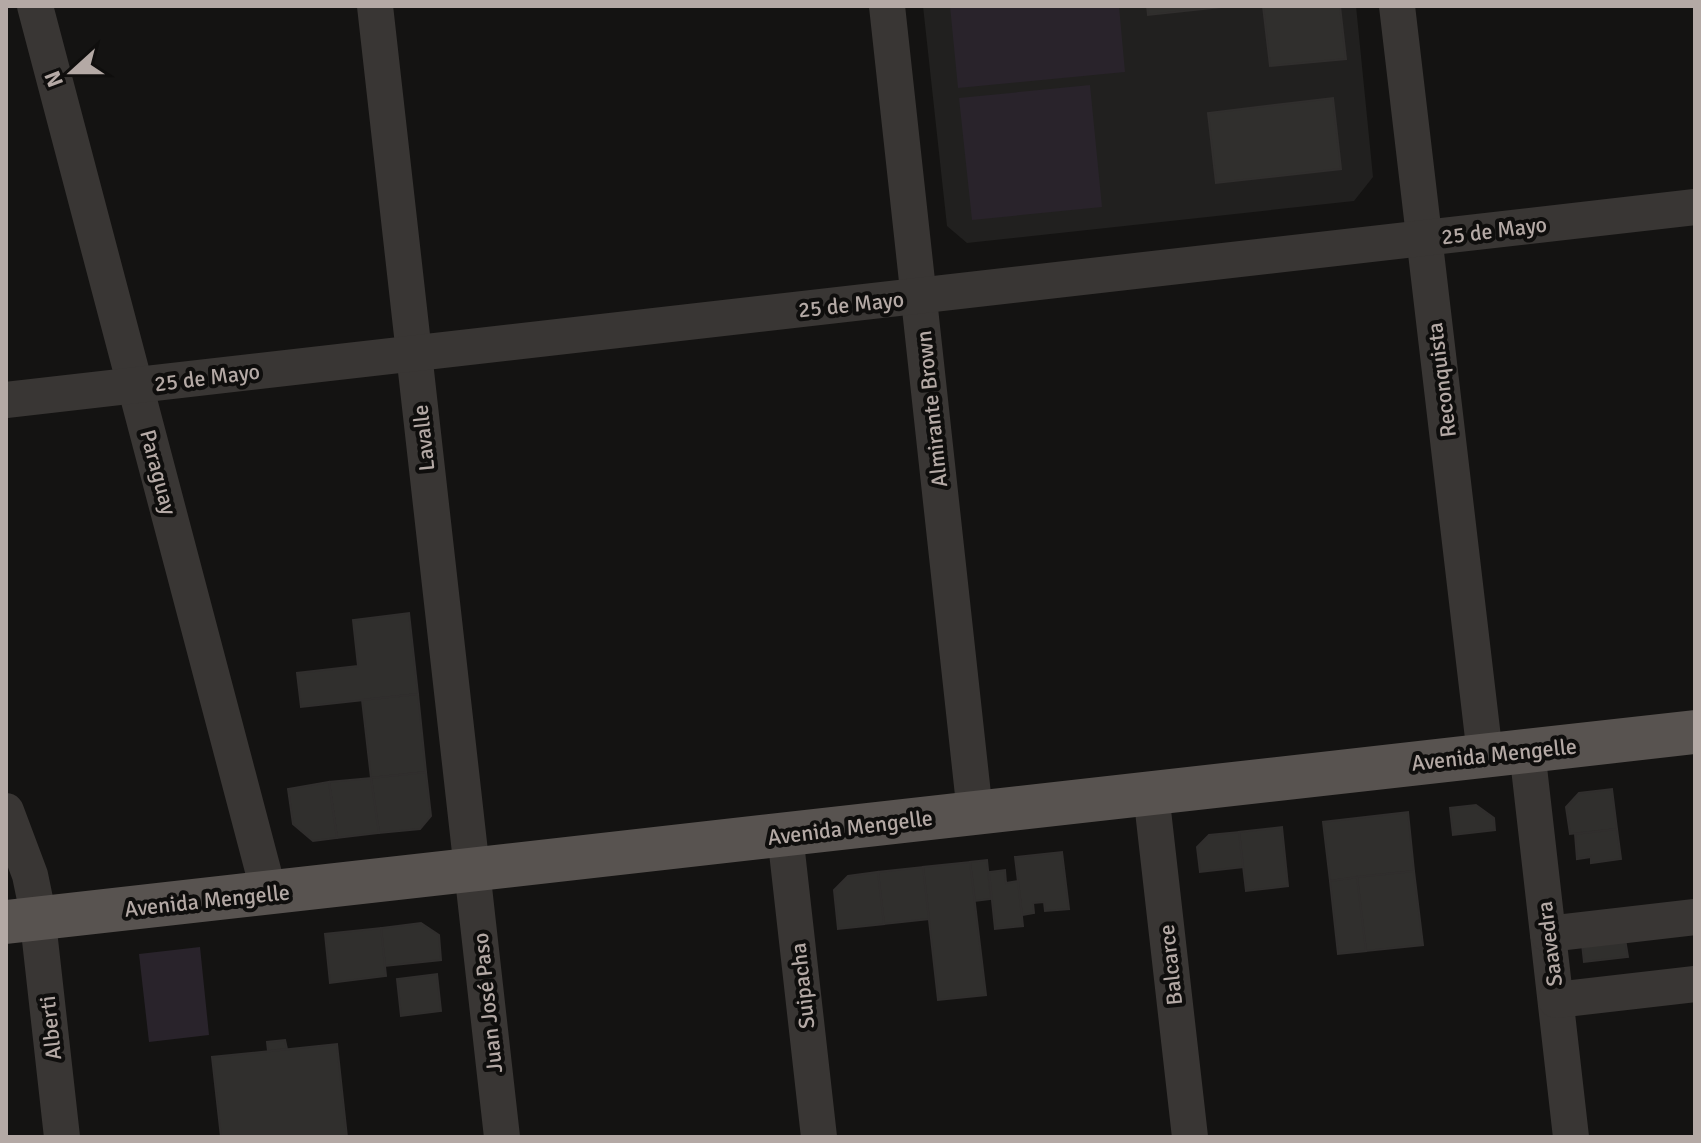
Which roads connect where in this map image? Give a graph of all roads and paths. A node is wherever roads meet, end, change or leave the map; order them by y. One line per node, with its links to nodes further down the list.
1 (35, 6): 9 (street, Paraguay)
2 (375, 6): 8 (street, Lavalle)
3 (887, 6): 7 (street, Almirante Brown)
4 (1397, 6): 6 (street, Reconquista)
5 (1695, 207): 6 (street, 25 de Mayo)
6 (1424, 238): 7 (street, 25 de Mayo); 12 (street, Reconquista)
7 (918, 296): 8 (street, 25 de Mayo); 15 (street, Almirante Brown)
8 (414, 353): 9 (street, 25 de Mayo); 17 (street, Lavalle)
9 (136, 385): 10 (street, 25 de Mayo); 18 (street, Paraguay)
10 (6, 400)
11 (1695, 732): 12 (main road, Avenida Mengelle)
12 (1506, 753): 13 (main road, Avenida Mengelle); 21 (street, Saavedra)
13 (1151, 793): 15 (main road, Avenida Mengelle); 27 (street, Balcarce)
14 (6, 811): 20 (street, Alberti)
15 (975, 813): 16 (main road, Avenida Mengelle)
16 (785, 834): 17 (main road, Avenida Mengelle); 26 (street, Suipacha)
17 (472, 870): 18 (main road, Avenida Mengelle); 25 (street, Juan José Paso)
18 (269, 893): 20 (main road, Avenida Mengelle)
19 (1695, 917): 21 (street)
20 (22, 920): 24 (street, Alberti)
21 (1548, 934): 23 (street, Saavedra)
22 (1695, 984): 23 (street)
23 (1556, 1000): 28 (street, Saavedra)
24 (62, 1137)
25 (502, 1137)
26 (819, 1137)
27 (1190, 1137)
28 (1571, 1137)

